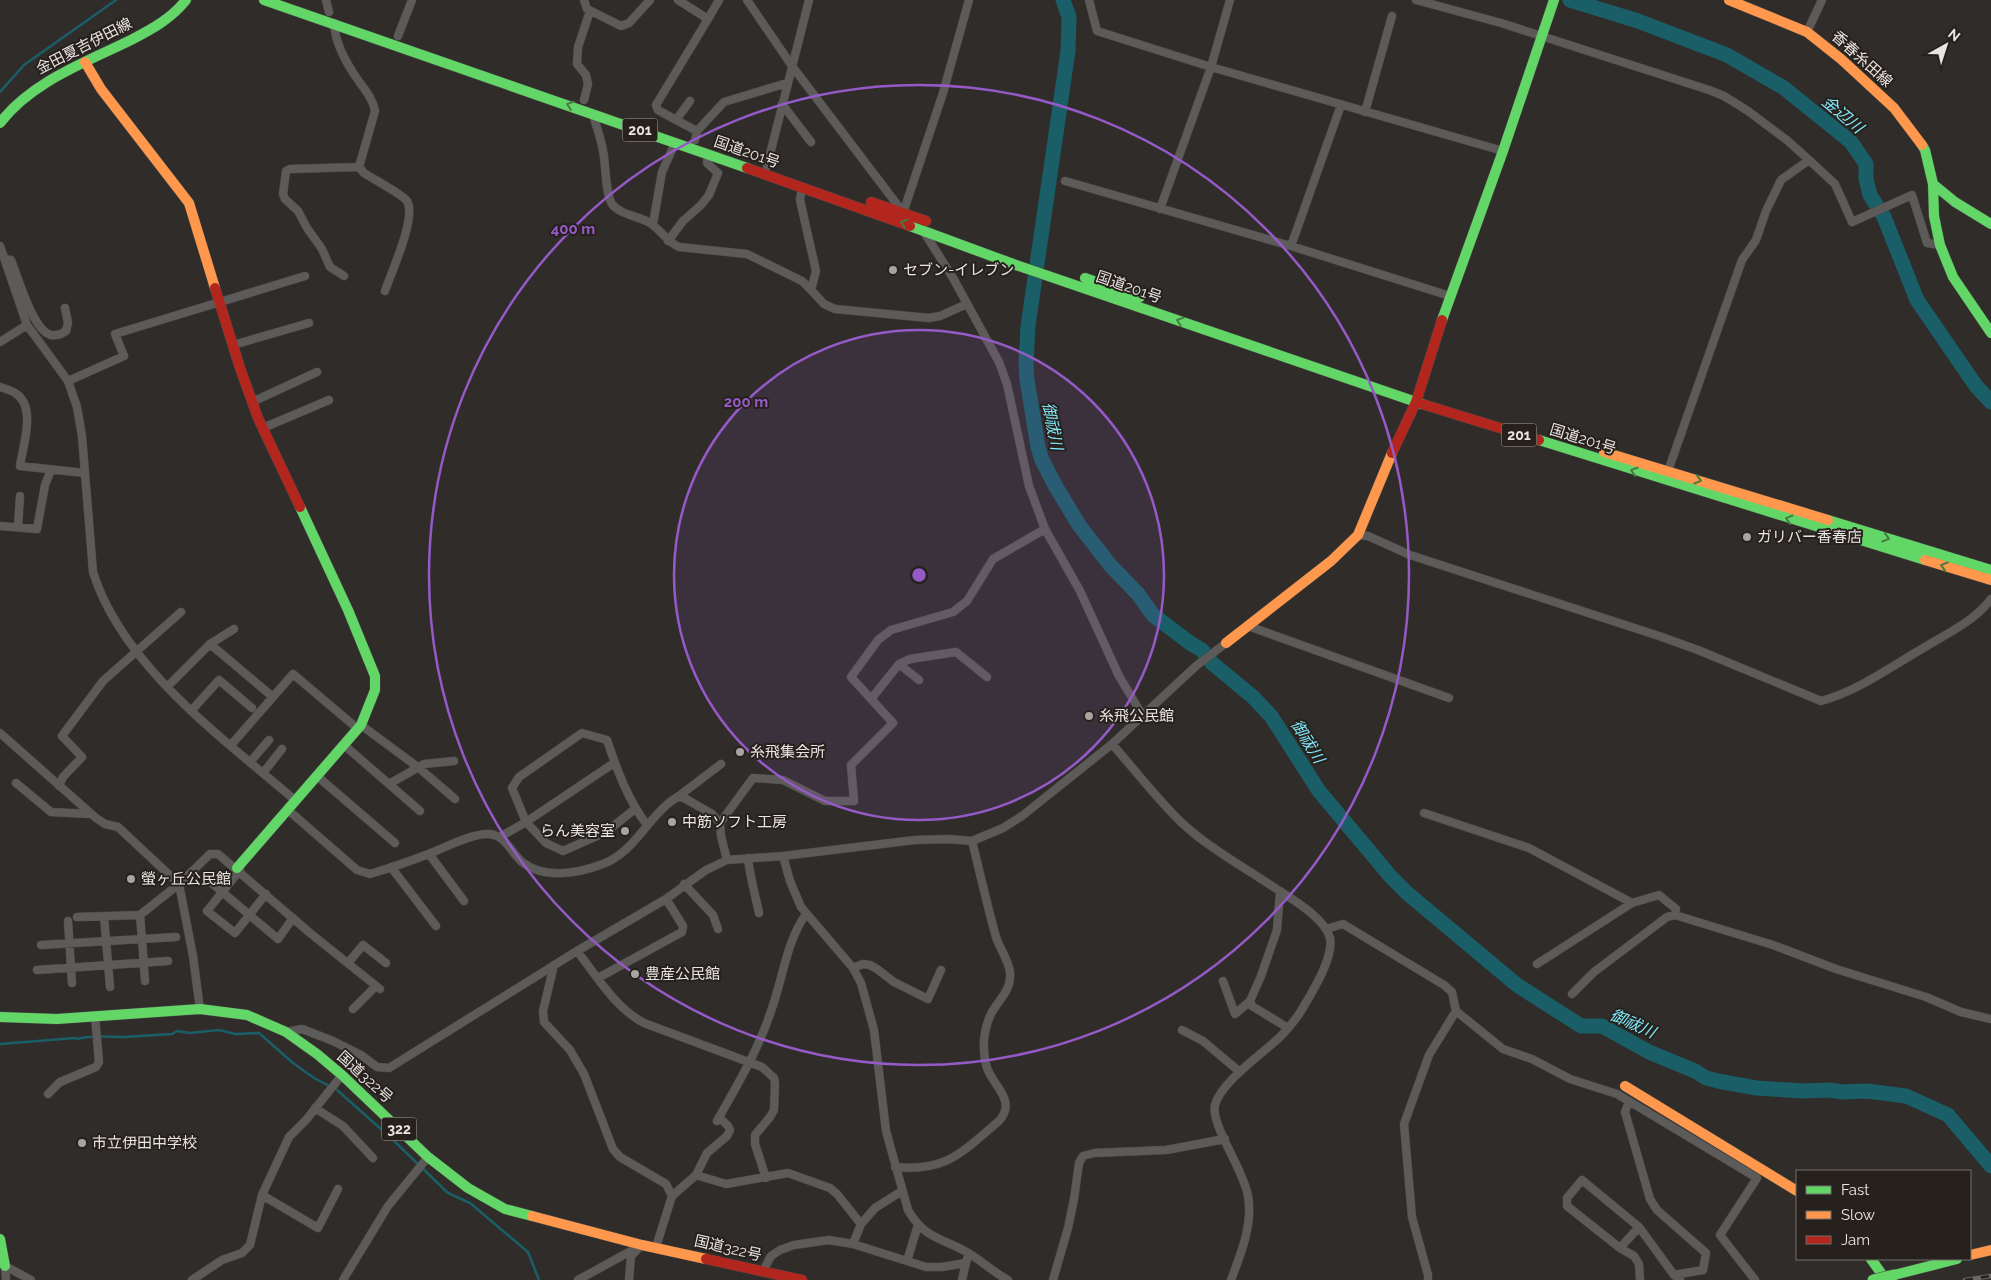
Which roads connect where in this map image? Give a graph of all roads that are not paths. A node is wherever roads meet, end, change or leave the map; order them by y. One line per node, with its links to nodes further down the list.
1 (186, 0): 28 (main road, 金田夏吉伊田線)
2 (264, 0): 24 (main road, 国道201号 / 201)
3 (294, 0): 21 (main road, 国道201号 / 201)
4 (326, 0): 21 (street)
5 (412, 0): 27 (street)
6 (584, 0): 20 (street)
7 (650, 0): 20 (street)
8 (678, 0): 19 (street)
9 (720, 0): 23 (street)
10 (747, 0): 29 (street)
11 (809, 0): 29 (street)
12 (969, 0): 52 (street)
13 (1089, 0): 30 (street)
14 (1230, 0): 30 (street)
15 (1416, 0): 26 (street)
16 (1554, 0): 26 (main road)
17 (1729, 0): 25 (main road, 香春糸田線)
18 (1822, 0): 25 (street)
19 (691, 3): 23 (street)
20 (590, 11): 32 (street)
21 (329, 12): 27 (main road, 国道201号 / 201)
22 (1392, 16): 36 (street)
23 (708, 19): 38 (street)
24 (334, 23): 37 (main road, 国道201号 / 201, one-way to 24); 47 (street)
25 (1807, 32): 49 (main road, 香春糸田線)
26 (1543, 35): 43 (main road); 45 (street)
27 (398, 36): 32 (main road, 国道201号 / 201)
28 (85, 62): 39 (main road, 金田夏吉伊田線); 67 (main road)
29 (792, 66): 31 (street); 52 (street)
30 (1211, 66): 35 (street); 51 (street)
31 (787, 83): 34 (street); 40 (street)
32 (584, 100): 40 (main road, 国道201号 / 201)
33 (690, 101): 38 (street)
34 (782, 104): 41 (street); 46 (street)
35 (1341, 105): 36 (street); 59 (street)
36 (1365, 112): 43 (street)
37 (593, 114): 42 (main road, 国道201号 / 201); 53 (street)
38 (676, 120): 40 (street)
39 (0, 124)
40 (696, 136): 46 (main road, 国道201号 / 201)
41 (811, 142)
42 (675, 143): 44 (main road, 国道201号 / 201); 53 (street)
43 (1503, 151): 66 (main road)
44 (708, 154): 50 (main road, 国道201号 / 201); 56 (street)
45 (1809, 160): 57 (street); 83 (street)
46 (767, 166): 52 (main road, 国道201号 / 201)
47 (359, 167): 63 (street); 65 (street)
48 (1065, 182): 51 (street)
49 (1933, 184): 54 (main road); 57 (main road, 香春糸田線)
50 (802, 187): 55 (main road, 国道201号 / 201, one-way to 50); 64 (street)
51 (1160, 209): 59 (street)
52 (903, 213): 61 (main road, 国道201号 / 201)
53 (652, 224): 56 (street)
54 (1991, 224)
55 (922, 230): 61 (main road, 国道201号 / 201); 68 (street)
56 (668, 241): 64 (street)
57 (1940, 245): 72 (main road, 香春糸田線)
58 (0, 246): 60 (street)
59 (1291, 246): 66 (street)
60 (4, 259): 69 (street); 71 (street)
61 (1017, 261): 78 (main road, 国道201号 / 201)
62 (304, 276): 67 (street)
63 (344, 276)
64 (811, 290): 68 (street)
65 (385, 291)
66 (1450, 296): 78 (main road)
67 (220, 302): 74 (main road); 76 (street)
68 (967, 304): 88 (street)
69 (65, 308)
70 (309, 323): 74 (street)
71 (27, 325): 73 (street); 76 (street)
72 (1991, 333)
73 (0, 342)
74 (233, 345): 80 (main road)
75 (317, 372): 80 (street)
76 (68, 381): 84 (street)
77 (0, 387): 82 (street)
78 (1417, 398): 83 (main road, 国道201号 / 201); 89 (main road); 91 (main road, 国道201号 / 201, one-way to 78)
79 (329, 400): 81 (street)
80 (252, 402): 81 (main road)
81 (263, 428): 109 (main road)
82 (51, 470): 84 (street); 87 (street)
83 (1668, 471): 90 (main road, 国道201号 / 201, one-way to 90)
84 (85, 473): 98 (street)
85 (20, 496): 87 (street)
86 (0, 526): 87 (street)
87 (18, 527)
88 (1045, 529): 105 (street); 108 (street)
89 (1358, 535): 92 (street); 94 (main road)
90 (1991, 570)
91 (1991, 580)
92 (1991, 598)
93 (181, 612): 98 (street)
94 (1248, 626): 96 (main road); 104 (street)
95 (234, 629): 97 (street)
96 (1226, 643): 108 (street)
97 (210, 644): 102 (street); 103 (street)
98 (138, 652): 102 (street); 125 (street)
99 (899, 664): 100 (street); 101 (street); 105 (street)
100 (987, 677)
101 (919, 680)
102 (167, 687): 107 (street)
103 (273, 697): 109 (street); 113 (street)
104 (1449, 698)
105 (871, 699): 135 (street)
106 (252, 708): 107 (street)
107 (192, 711): 113 (street)
108 (1143, 716): 112 (street)
109 (360, 727): 114 (main road); 120 (street)
110 (0, 733): 125 (street)
111 (269, 740): 117 (street)
112 (1112, 744): 138 (street); 149 (street)
113 (231, 745): 117 (street)
114 (344, 745): 122 (main road); 124 (street)
115 (282, 749): 121 (street)
116 (454, 761): 120 (street)
117 (250, 762): 121 (street)
118 (614, 763): 129 (street); 134 (street); 134 (street)
119 (721, 764): 126 (street)
120 (419, 768): 124 (street); 127 (street)
121 (263, 773): 128 (street)
122 (317, 776): 128 (main road); 139 (street)
123 (16, 783): 133 (street)
124 (389, 784): 131 (street)
125 (59, 786): 133 (street)
126 (679, 796): 135 (street); 136 (street)
127 (455, 799)
128 (296, 801): 130 (main road)
129 (635, 809): 134 (street); 136 (street)
130 (288, 810): 144 (street); 145 (main road)
131 (420, 811)
132 (1424, 813): 154 (street)
133 (90, 814): 147 (street)
134 (526, 822): 137 (street)
135 (720, 823): 143 (street)
136 (647, 825): 137 (street)
137 (500, 837): 140 (street)
138 (972, 841): 141 (street); 210 (street)
139 (395, 843)
140 (430, 854): 144 (street); 153 (street)
141 (783, 856): 142 (street); 157 (street)
142 (748, 858): 143 (street); 155 (street)
143 (728, 860): 148 (street)
144 (391, 868): 164 (street)
145 (238, 869): 147 (street); 150 (street); 151 (street)
146 (208, 880): 150 (street)
147 (179, 884): 156 (street); 191 (street)
148 (684, 884): 152 (street); 165 (street)
149 (1280, 891): 166 (street); 190 (street)
150 (222, 892): 158 (street); 158 (street)
151 (266, 894): 158 (street); 162 (street)
152 (666, 899): 172 (street); 184 (street)
153 (464, 901)
154 (1632, 903): 159 (street); 177 (street)
155 (759, 913)
156 (140, 914): 160 (street); 168 (street)
157 (806, 914): 181 (street); 200 (street)
158 (249, 915): 162 (street)
159 (1675, 915): 189 (street); 196 (street)
160 (104, 916): 161 (street); 169 (street)
161 (77, 917)
162 (293, 918): 175 (street)
163 (68, 921): 170 (street)
164 (436, 926)
165 (718, 929)
166 (1326, 929): 193 (street); 197 (street)
167 (176, 937): 168 (street)
168 (142, 939): 169 (street); 174 (street)
169 (106, 941): 170 (street); 178 (street)
170 (69, 943): 171 (street); 180 (street)
171 (41, 945)
172 (577, 951): 179 (street); 184 (street)
173 (168, 961): 174 (street)
174 (144, 962): 178 (street); 185 (street)
175 (348, 963): 176 (street); 192 (street)
176 (386, 963)
177 (1537, 964)
178 (108, 965): 180 (street); 188 (street)
179 (554, 965): 199 (street); 217 (street)
180 (71, 968): 182 (street); 187 (street)
181 (853, 968): 183 (street); 210 (street)
182 (37, 970)
183 (941, 970)
184 (598, 978): 200 (street)
185 (145, 981)
186 (1222, 981): 190 (street)
187 (72, 983)
188 (110, 987)
189 (1572, 994)
190 (1250, 1001): 197 (street)
191 (200, 1009): 194 (main road, 国道322号 / 322); 199 (main road, 国道322号 / 322)
192 (353, 1009)
193 (1456, 1011): 203 (street); 248 (street)
194 (95, 1016): 195 (main road, 国道322号 / 322); 204 (street)
195 (0, 1017)
196 (1991, 1019)
197 (1288, 1028): 201 (street)
198 (1182, 1030): 201 (street)
199 (286, 1032): 202 (main road, 国道322号 / 322)
200 (751, 1063): 211 (street); 212 (street)
201 (1240, 1072): 207 (street)
202 (339, 1079): 206 (street); 209 (main road, 国道322号 / 322)
203 (1621, 1090): 205 (street); 214 (main road)
204 (48, 1094)
205 (1629, 1101): 235 (street); 250 (street)
206 (315, 1108): 208 (street); 216 (street)
207 (1225, 1139): 246 (street); 247 (street)
208 (373, 1158)
209 (425, 1161): 223 (main road, 国道322号 / 322); 240 (street)
210 (896, 1167): 215 (street)
211 (696, 1175): 212 (street); 217 (street)
212 (766, 1178): 218 (street)
213 (338, 1188): 216 (street)
214 (1796, 1190)
215 (902, 1191): 218 (street); 219 (street)
216 (262, 1195): 239 (street)
217 (672, 1196): 224 (street)
218 (861, 1224): 222 (street)
219 (918, 1225): 227 (street); 231 (street)
220 (1640, 1227): 225 (street); 225 (street); 235 (street)
221 (0, 1244): 233 (main road)
222 (853, 1244): 231 (street); 234 (street)
223 (642, 1245): 224 (main road, 国道322号 / 322); 241 (street); 242 (street)
224 (656, 1247): 234 (main road, 国道322号 / 322)
225 (1620, 1248): 249 (street)
226 (1991, 1250): 228 (main road)
227 (968, 1252): 232 (street); 245 (street)
228 (1971, 1256)
229 (1872, 1260): 236 (main road)
230 (1953, 1260): 236 (main road)
231 (907, 1261): 232 (street)
232 (966, 1263): 244 (street)
233 (5, 1266): 237 (street); 238 (street)
234 (763, 1271): 243 (main road, 国道322号 / 322)
235 (1677, 1278)
236 (1890, 1278): 251 (main road, bridge)
237 (6, 1280)
238 (31, 1280)
239 (192, 1280)
240 (343, 1280)
241 (578, 1280)
242 (628, 1280)
243 (802, 1280)
244 (962, 1280)
245 (1008, 1280)
246 (1053, 1280)
247 (1231, 1280)
248 (1428, 1280)
249 (1640, 1280)
250 (1755, 1280)
251 (1873, 1280)

